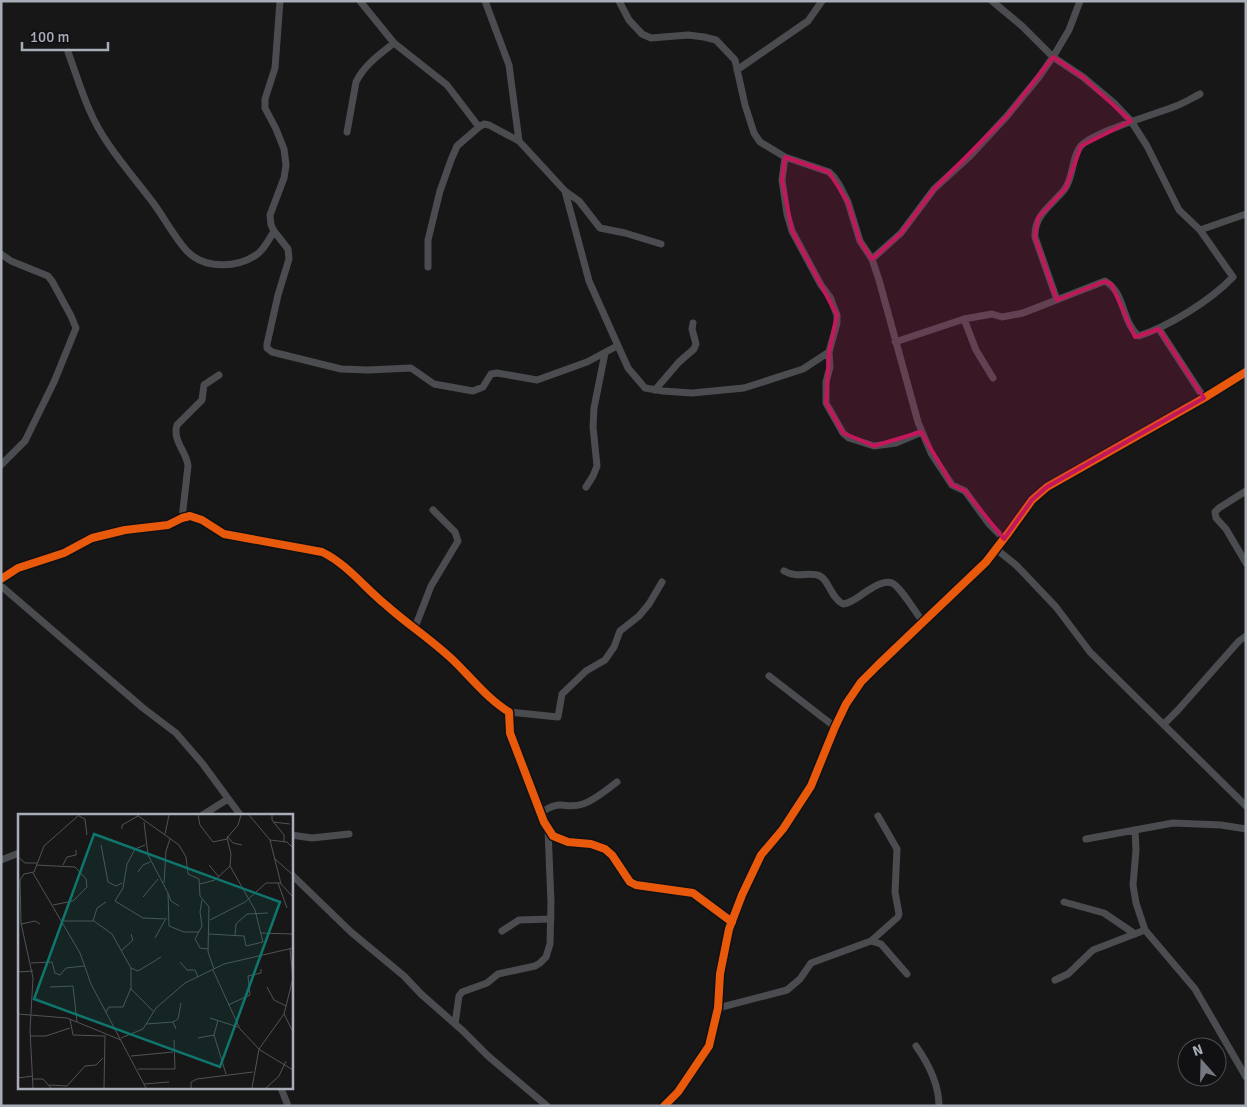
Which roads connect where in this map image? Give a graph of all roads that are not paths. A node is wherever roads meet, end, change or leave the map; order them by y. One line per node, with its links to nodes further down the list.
1 (280, 1): 21 (street)
2 (360, 1): 8 (street)
3 (485, 1): 16 (street)
4 (619, 1): 11 (street)
5 (822, 1): 11 (street)
6 (992, 1): 10 (street)
7 (1080, 1): 10 (street)
8 (394, 43): 14 (street); 15 (street)
9 (68, 52): 21 (street)
10 (1053, 57): 13 (street); 24 (street)
11 (737, 70): 17 (street)
12 (1200, 94): 13 (street)
13 (1131, 121): 20 (street); 26 (street)
14 (480, 127): 16 (street); 25 (street)
15 (346, 132)
16 (519, 141): 18 (street)
17 (785, 157): 24 (street); 32 (street)
18 (565, 191): 22 (street); 31 (street)
19 (1246, 214): 20 (street)
20 (1200, 230): 29 (street)
21 (274, 231): 33 (street)
22 (661, 244)
23 (1, 254): 40 (street)
24 (872, 259): 30 (street)
25 (428, 267)
26 (1057, 300): 27 (street); 29 (street)
27 (964, 319): 30 (street); 36 (street)
28 (693, 323): 37 (street)
29 (1158, 329): 38 (street)
30 (895, 342): 39 (street)
31 (617, 346): 33 (street); 37 (street)
32 (829, 352): 37 (street); 39 (street)
33 (605, 354): 41 (street)
34 (1246, 372): 38 (street)
35 (219, 375): 44 (street)
36 (993, 378)
37 (655, 390)
38 (1204, 398): 45 (street)
39 (922, 432): 45 (street)
40 (1, 465)
41 (586, 487)
42 (1246, 491): 47 (street)
43 (433, 510): 53 (street)
44 (182, 518): 49 (street); 53 (street)
45 (1004, 539): 46 (street)
46 (996, 549): 52 (street); 57 (street)
47 (1246, 563)
48 (784, 571): 52 (street)
49 (1, 579)
50 (662, 582): 56 (street)
51 (1, 586): 60 (street)
52 (924, 623): 58 (street)
53 (414, 630): 56 (street)
54 (1246, 636): 57 (street)
55 (768, 676): 58 (street)
56 (509, 712): 62 (street)
57 (1164, 724): 61 (street)
58 (835, 727): 77 (street)
59 (617, 782): 62 (street)
60 (228, 798): 63 (street); 64 (street)
61 (1246, 806)
62 (541, 813): 67 (street)
63 (203, 814)
64 (240, 814)
65 (878, 816): 81 (street)
66 (1246, 829): 68 (street)
67 (548, 830): 76 (street); 77 (street)
68 (1135, 830): 71 (street); 78 (street)
69 (349, 834): 70 (street)
70 (292, 836)
71 (1086, 839)
72 (18, 853): 73 (street)
73 (1, 860)
74 (292, 875): 85 (street)
75 (1064, 902): 80 (street)
76 (551, 919): 79 (street); 85 (street)
77 (732, 922): 84 (street)
78 (1146, 930): 80 (street); 87 (street)
79 (502, 931)
80 (1135, 934): 83 (street)
81 (871, 941): 82 (street); 84 (street)
82 (907, 974)
83 (1055, 980)
84 (718, 1008): 91 (street)
85 (455, 1024): 90 (street)
86 (916, 1046): 92 (street)
87 (1246, 1077)
88 (282, 1090): 89 (street)
89 (288, 1106)
90 (547, 1106)
91 (664, 1106)
92 (939, 1106)

